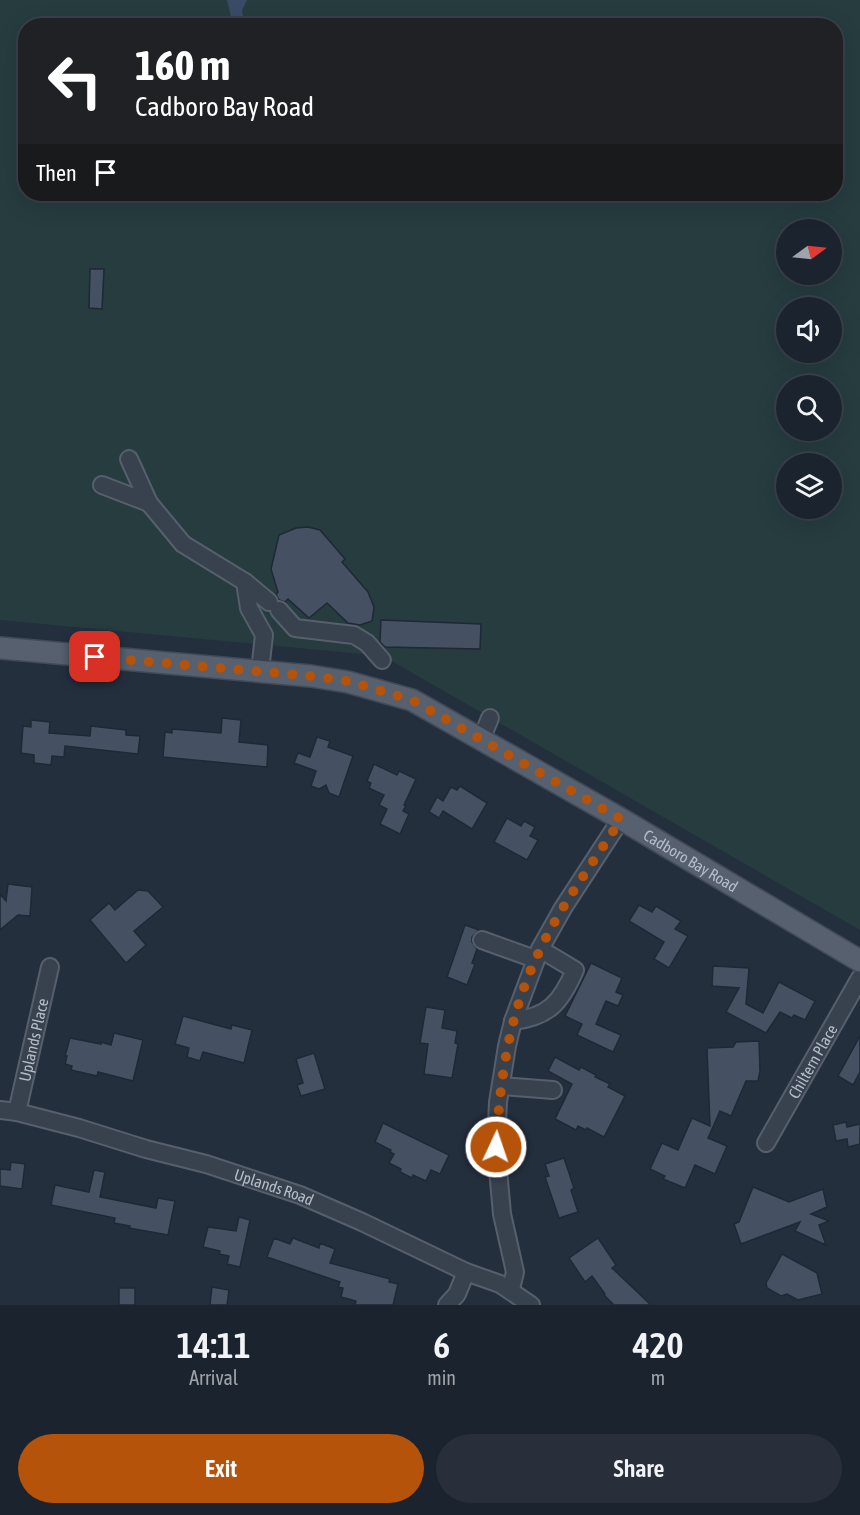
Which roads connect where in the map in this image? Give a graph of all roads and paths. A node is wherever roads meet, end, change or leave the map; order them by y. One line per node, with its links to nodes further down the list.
1 (129, 459): 3 (street)
2 (102, 485): 3 (street)
3 (149, 503): 4 (street)
4 (245, 582): 5 (street); 6 (street)
5 (277, 608): 6 (street); 9 (street)
6 (264, 635): 8 (street)
7 (0, 648): 8 (main road, Cadboro Bay Road)
8 (261, 671): 9 (main road, Cadboro Bay Road)
9 (376, 689): 11 (main road, Cadboro Bay Road)
10 (490, 718): 11 (street)
11 (481, 740): 12 (main road, Cadboro Bay Road)
12 (621, 819): 14 (street); 15 (main road, Cadboro Bay Road)
13 (482, 940): 14 (street)
14 (538, 954): 18 (street); 18 (street)
15 (860, 961)
16 (50, 967): 21 (street, Uplands Place)
17 (860, 978): 22 (street, Chiltern Place)
18 (513, 1021): 19 (street)
19 (501, 1086): 20 (street); 24 (street)
20 (553, 1090)
21 (8, 1111): 23 (street, Uplands Road)
22 (766, 1143)
23 (466, 1272): 24 (street, Uplands Road); 25 (street)
24 (511, 1289): 26 (street, Uplands Road)
25 (447, 1305)
26 (531, 1305)

